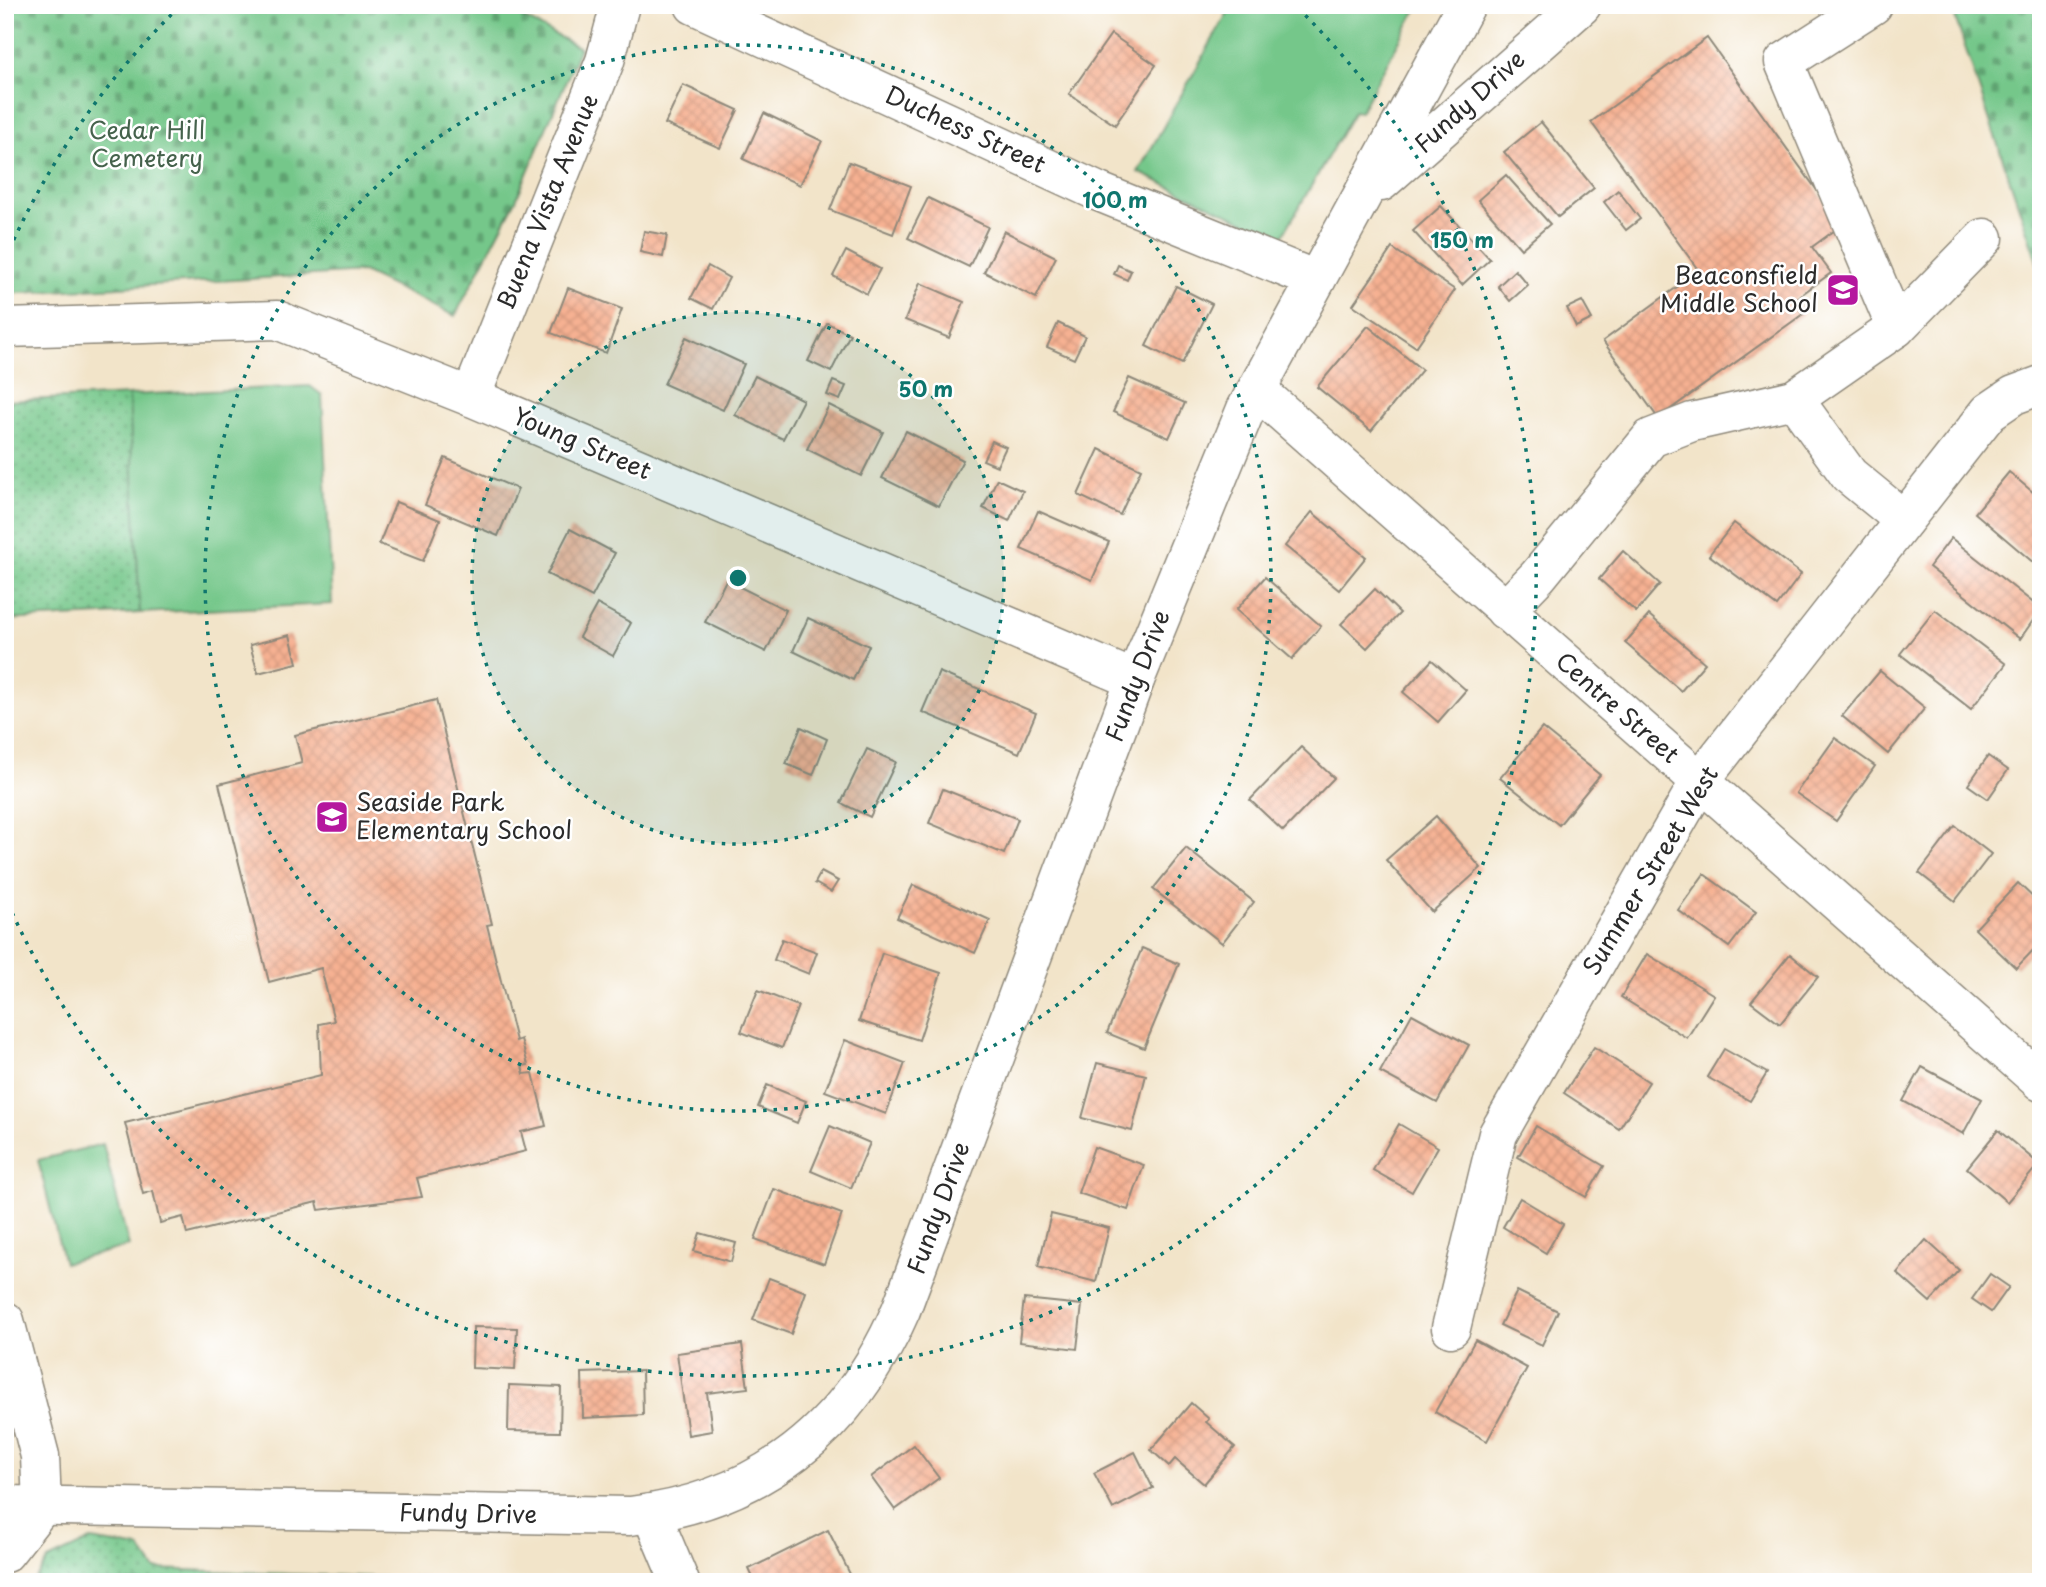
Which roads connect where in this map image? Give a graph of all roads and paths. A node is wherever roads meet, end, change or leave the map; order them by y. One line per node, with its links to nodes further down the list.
1 (620, 5): 13 (street, Buena Vista Avenue)
2 (694, 5): 8 (street, Duchess Street)
3 (1466, 5): 6 (street, Fundy Drive)
4 (1582, 5): 6 (street, Fundy Drive)
5 (1872, 5): 10 (street)
6 (1360, 200): 8 (street, Fundy Drive)
7 (1984, 237): 10 (street)
8 (1316, 280): 12 (street, Fundy Drive)
9 (5, 328): 13 (street, Young Street)
10 (1896, 328): 14 (street)
11 (2041, 385): 15 (street, Summer Street West)
12 (1257, 390): 16 (street, Centre Street); 17 (street, Fundy Drive)
13 (471, 397): 17 (street, Young Street)
14 (1794, 399): 15 (street); 16 (street)
15 (1904, 520): 18 (street, Summer Street West)
16 (1505, 610): 18 (street, Centre Street)
17 (1135, 680): 23 (street, Fundy Drive)
18 (1700, 781): 19 (street, Centre Street); 21 (street, Summer Street West)
19 (2041, 1082)
20 (5, 1321): 22 (street)
21 (1451, 1328)
22 (23, 1506): 23 (street, Fundy Drive); 24 (street)
23 (651, 1513): 25 (street)
24 (5, 1553)
25 (680, 1582)

